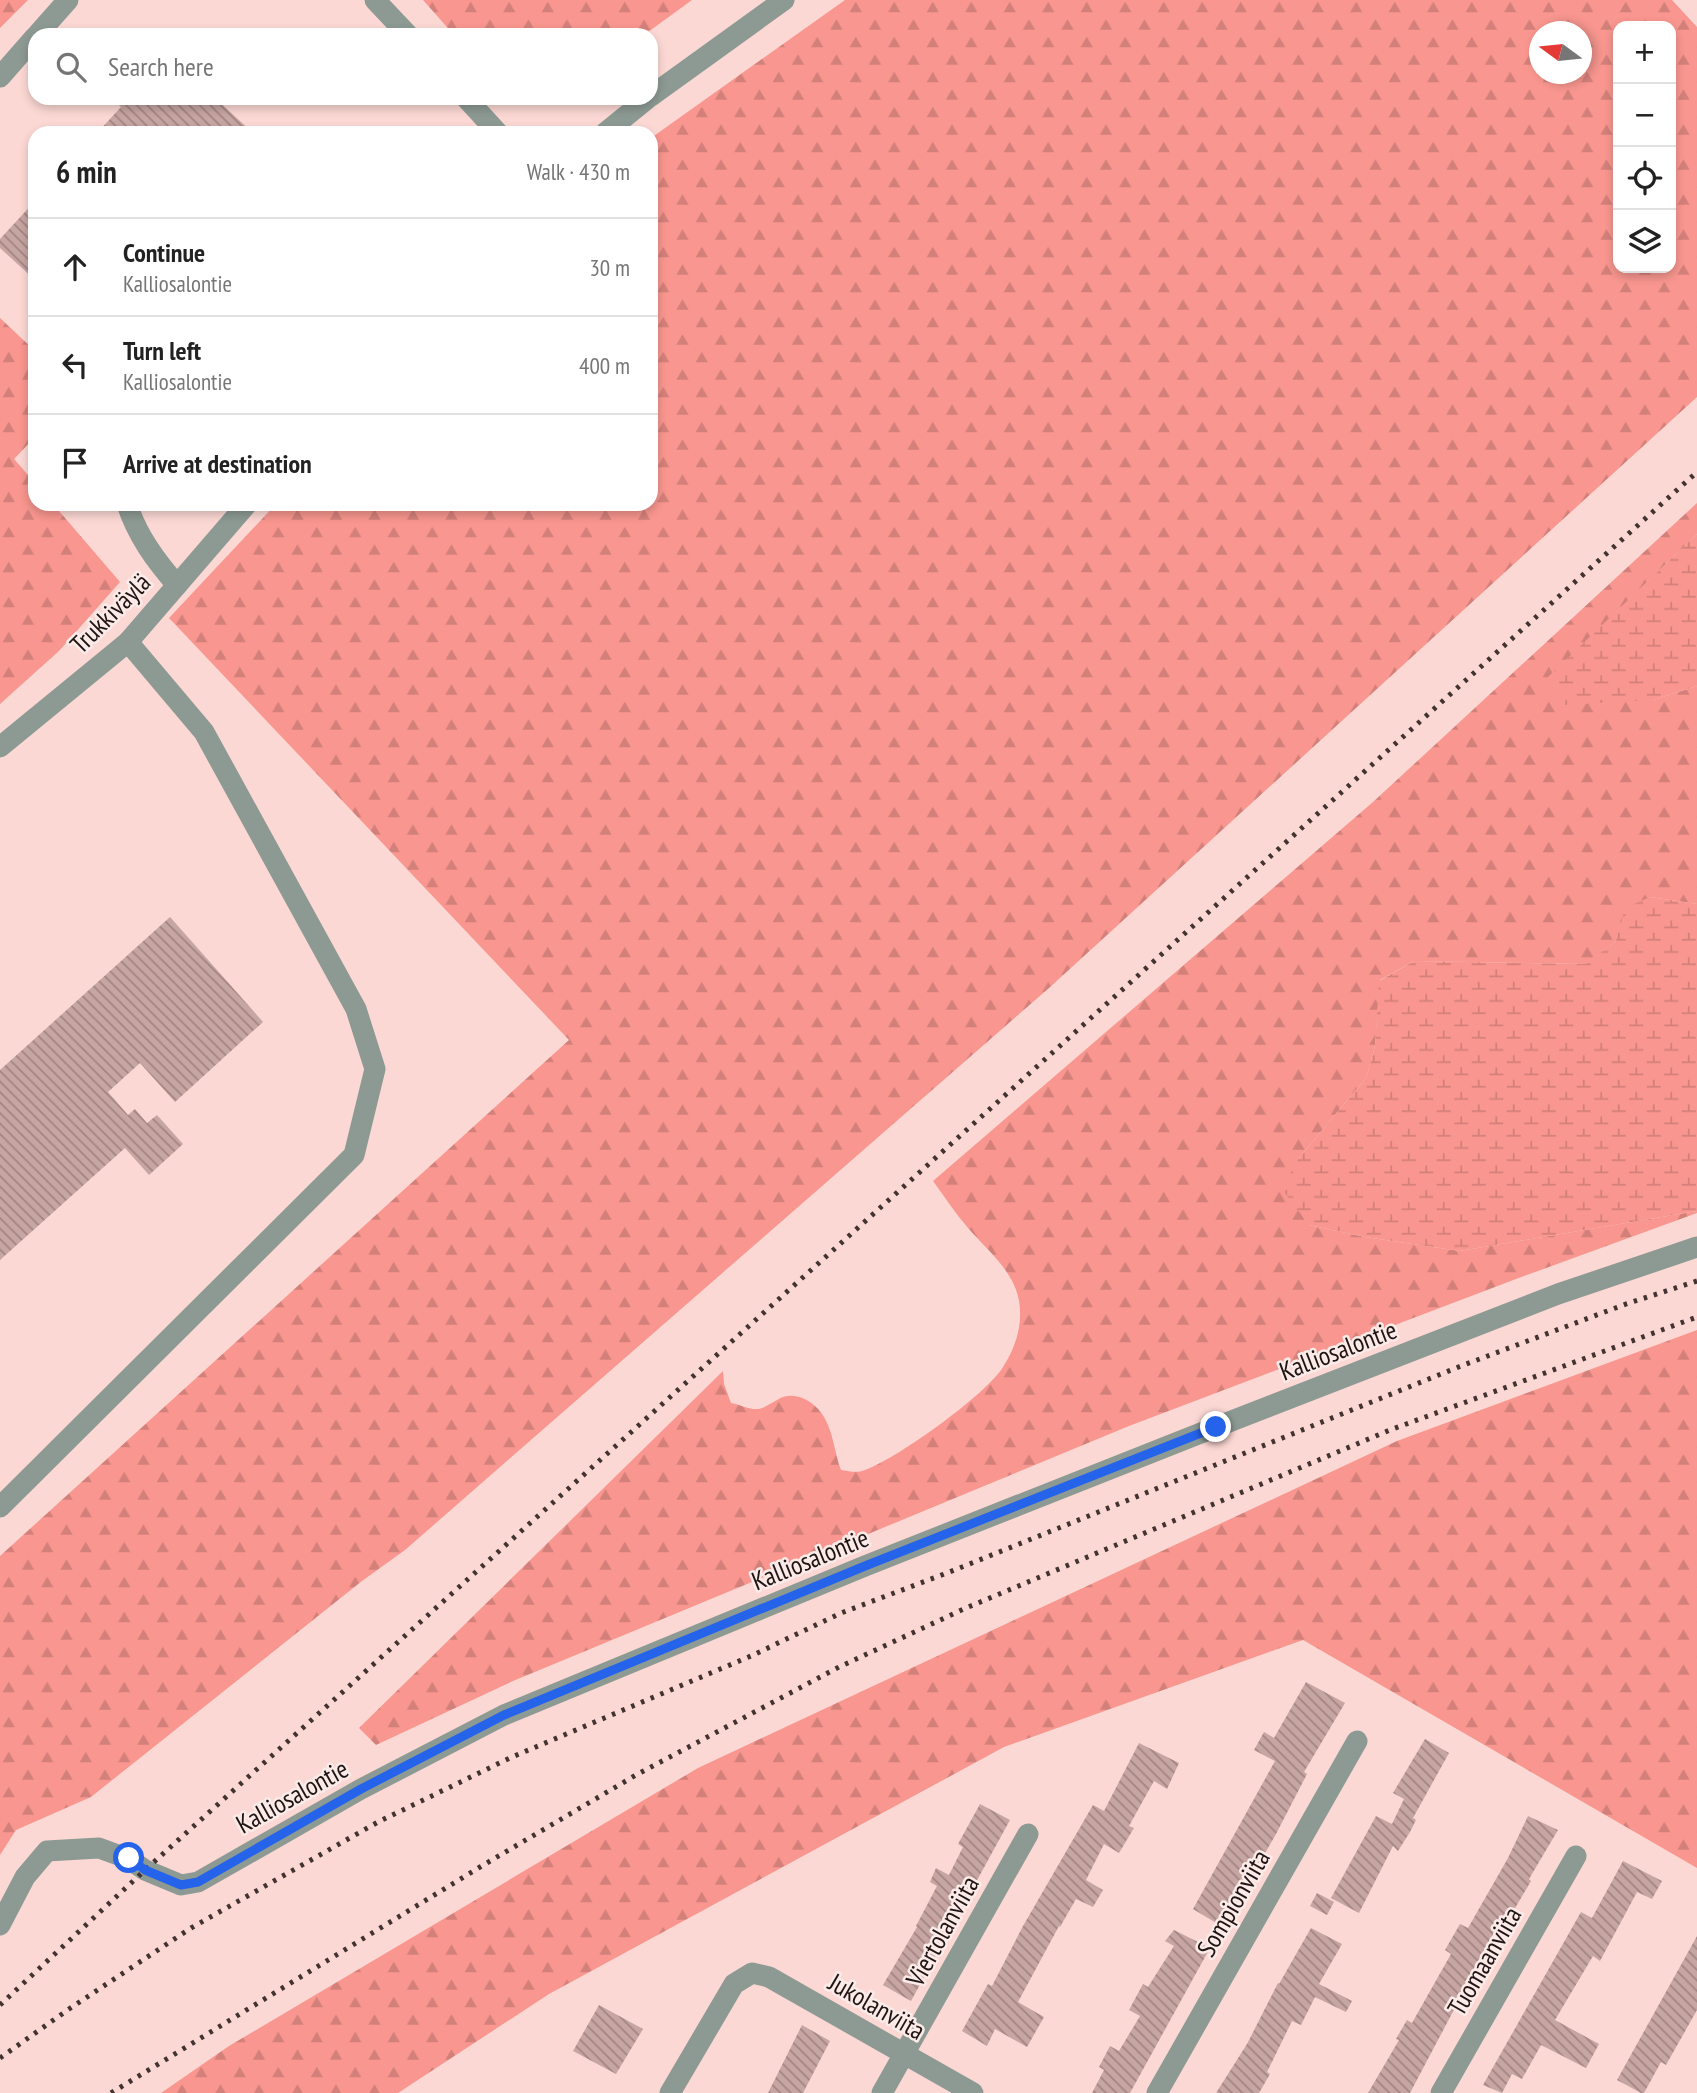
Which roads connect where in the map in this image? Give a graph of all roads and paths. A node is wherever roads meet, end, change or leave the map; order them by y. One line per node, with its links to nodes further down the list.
1 (68, 0): 4 (street)
2 (376, 0): 5 (street)
3 (784, 0): 8 (street)
4 (43, 28)
5 (402, 28)
6 (28, 45): 7 (street)
7 (0, 77)
8 (658, 91)
9 (472, 105): 11 (street)
10 (639, 105): 12 (street)
11 (492, 126)
12 (614, 126)
13 (129, 511): 15 (street)
14 (241, 511): 15 (street, Trukkiväylä)
15 (177, 585): 16 (street, Trukkiväylä)
16 (128, 642): 17 (street, Trukkiväylä); 19 (street)
17 (0, 747)
18 (1697, 1247): 23 (street, Kalliosalontie)
19 (0, 1507)
20 (1357, 1741): 28 (street, Sompionviita)
21 (1028, 1834): 24 (street, Viertolanviita)
22 (1576, 1856): 29 (street, Tuomaanviita)
23 (0, 1925)
24 (905, 2054): 25 (street, Jukolanviita); 26 (street, Viertolanviita); 27 (street, Jukolanviita)
25 (670, 2093)
26 (882, 2093)
27 (973, 2093)
28 (1157, 2093)
29 (1441, 2093)

